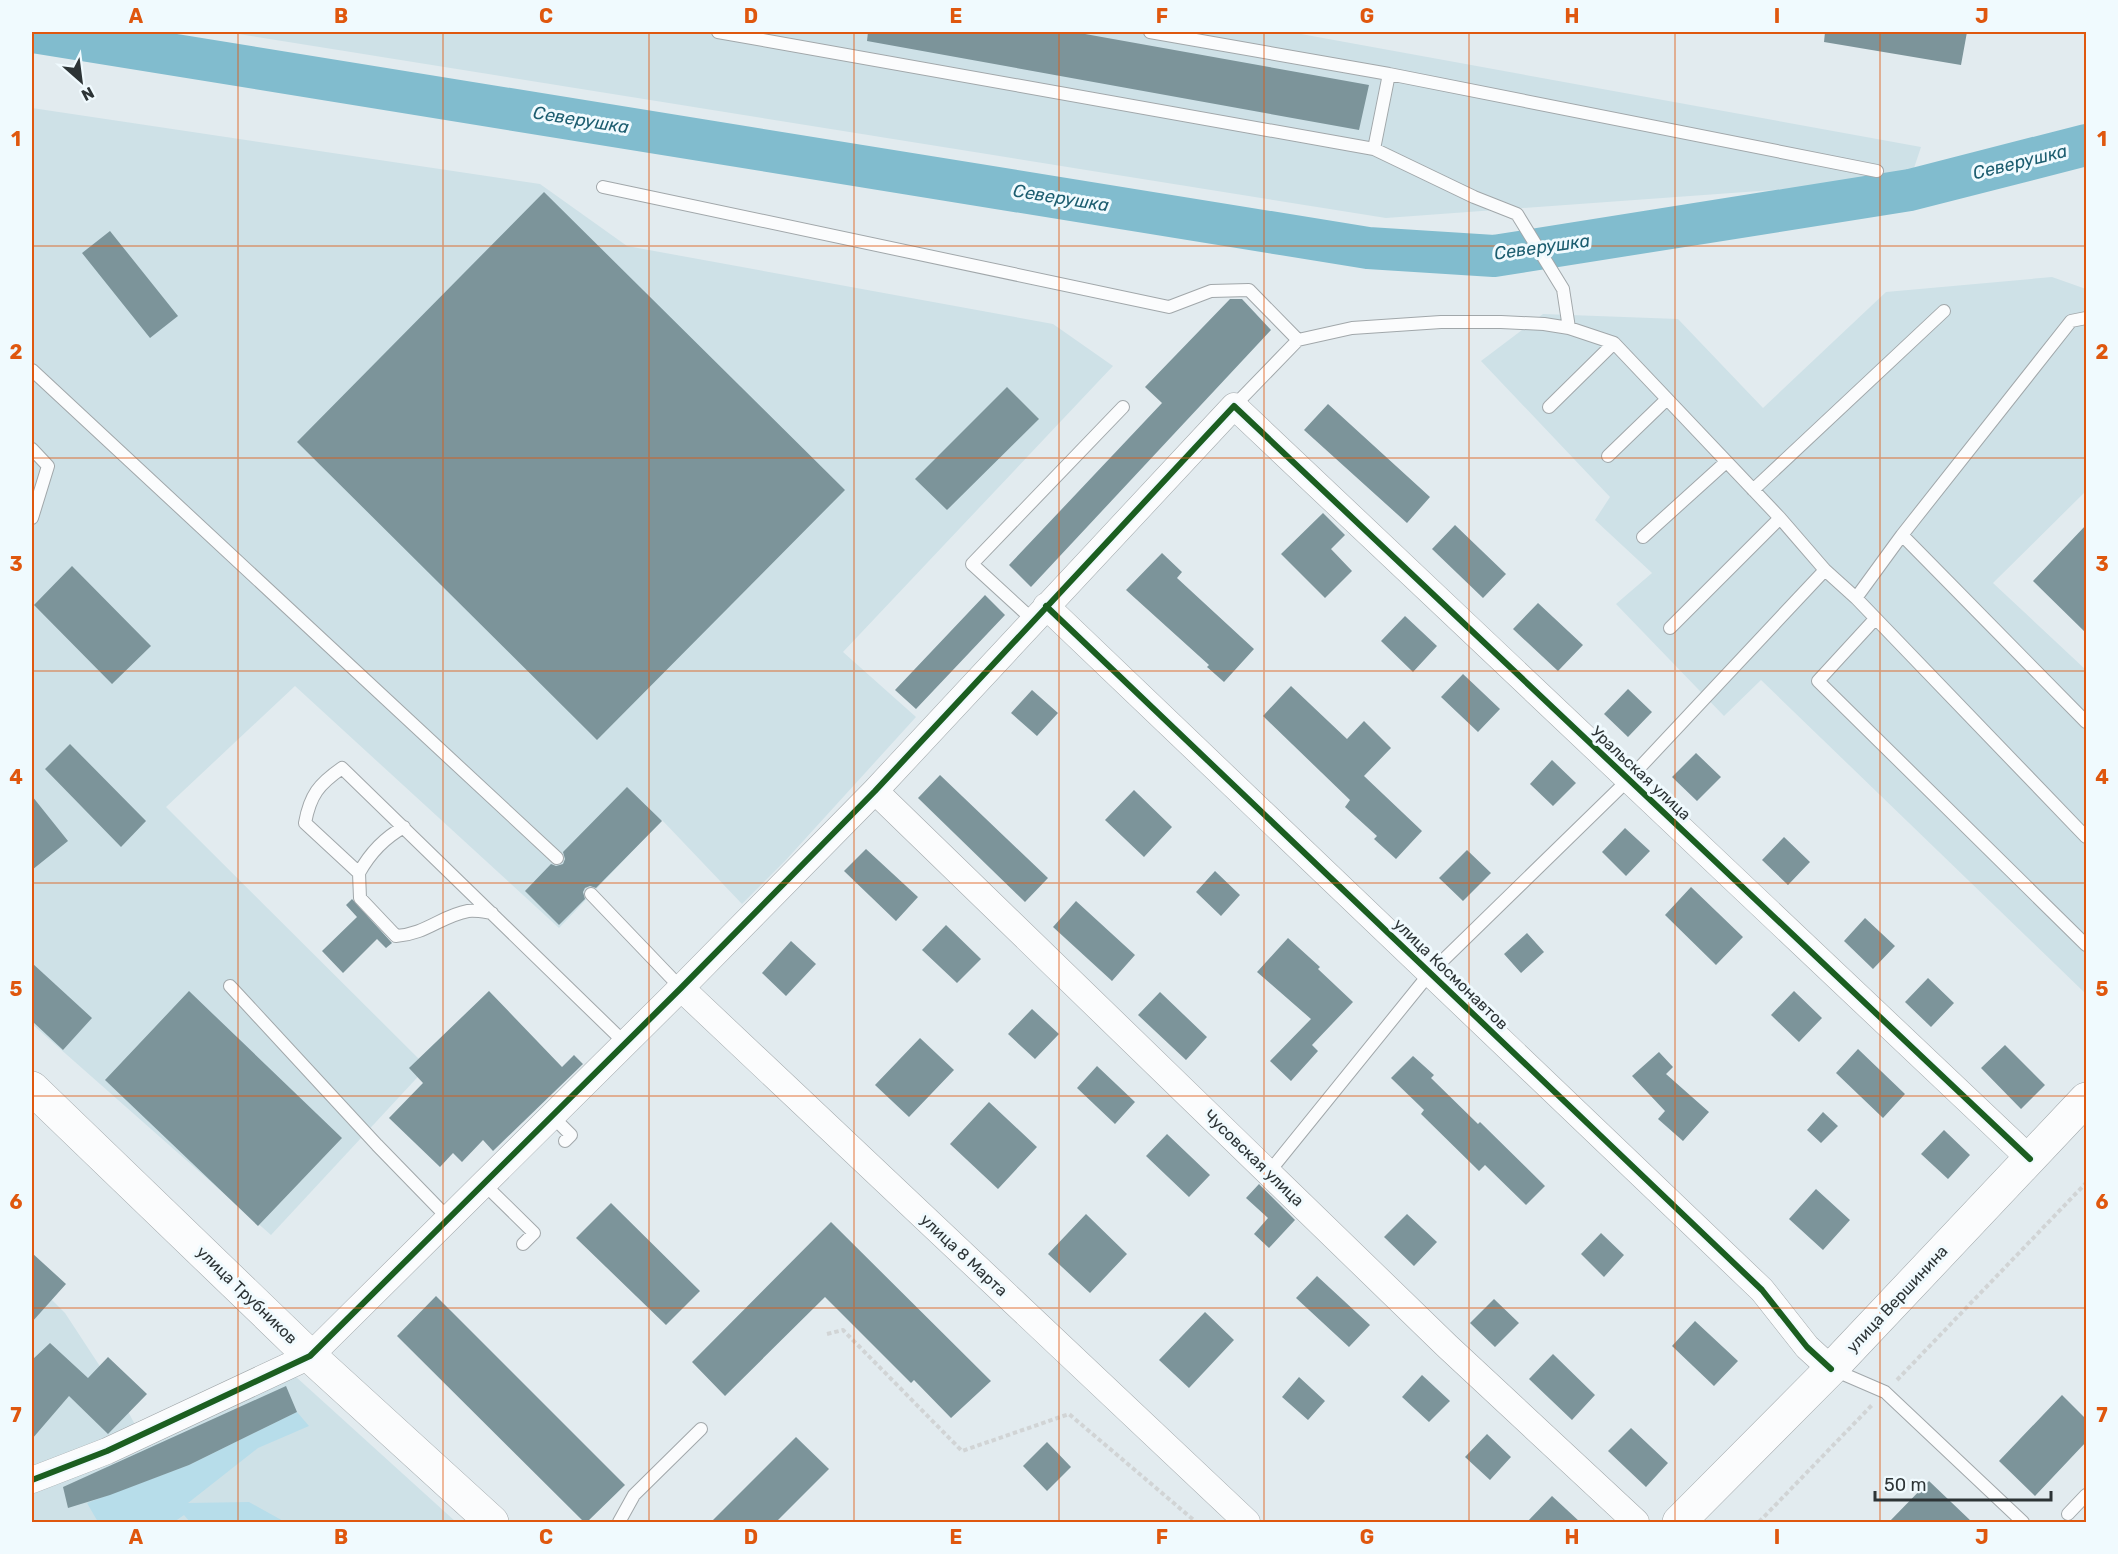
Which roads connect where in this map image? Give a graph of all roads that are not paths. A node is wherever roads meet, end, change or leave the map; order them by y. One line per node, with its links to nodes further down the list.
1 (718, 32): 3 (lane)
2 (1150, 32): 4 (lane)
3 (791, 37): 5 (lane)
4 (1389, 74): 5 (lane); 6 (lane)
5 (1374, 148): 10 (lane)
6 (1877, 171)
7 (603, 187): 11 (lane)
8 (1944, 311): 21 (lane)
9 (2086, 318): 24 (lane)
10 (1569, 328): 11 (lane); 12 (lane)
11 (1298, 340): 15 (lane)
12 (1614, 344): 14 (lane); 17 (lane)
13 (32, 370): 36 (lane)
14 (1667, 399): 19 (lane); 20 (lane)
15 (1234, 406): 28 (street); 32 (street, Уральская улица)
16 (1123, 407): 28 (lane)
17 (1549, 407)
18 (32, 449): 22 (lane)
19 (1608, 456)
20 (1726, 462): 21 (lane); 25 (lane)
21 (1753, 490): 23 (lane)
22 (32, 518)
23 (1780, 518): 26 (lane); 30 (lane)
24 (1902, 535): 27 (lane); 31 (lane)
25 (1643, 537)
26 (1825, 570): 27 (lane); 32 (lane)
27 (1856, 598): 29 (lane)
28 (1039, 613): 33 (street); 41 (street, улица Космонавтов)
29 (1875, 619): 35 (lane); 40 (lane)
30 (1670, 628)
31 (2086, 723)
32 (1628, 780): 41 (lane); 49 (street, Уральская улица)
33 (874, 791): 43 (street); 50 (street, Чусовская улица)
34 (404, 827): 37 (lane); 37 (lane); 39 (lane)
35 (2086, 837)
36 (557, 858)
37 (359, 873): 39 (lane)
38 (591, 894): 43 (lane)
39 (492, 913): 44 (lane)
40 (2086, 945)
41 (1430, 973): 50 (lane); 55 (street, улица Космонавтов)
42 (230, 986): 52 (lane)
43 (681, 988): 44 (street); 62 (street, улица 8 Марта)
44 (625, 1042): 47 (street)
45 (32, 1088): 54 (main road, улица Трубников)
46 (2086, 1099): 49 (main road, улица Вершинина)
47 (551, 1115): 48 (lane); 51 (street)
48 (565, 1141)
49 (2030, 1159): 55 (main road, улица Вершинина)
50 (1269, 1172): 63 (street, Чусовская улица)
51 (483, 1184): 52 (street); 53 (lane)
52 (448, 1218): 54 (street)
53 (524, 1244)
54 (310, 1356): 57 (street); 60 (main road, улица Трубников)
55 (1831, 1369): 64 (main road, улица Вершинина); 65 (lane)
56 (701, 1429): 61 (lane)
57 (32, 1480)
58 (2086, 1495): 59 (lane)
59 (2068, 1514)
60 (492, 1522)
61 (619, 1522)
62 (1247, 1522)
63 (1636, 1522)
64 (1679, 1522)
65 (2023, 1522)

